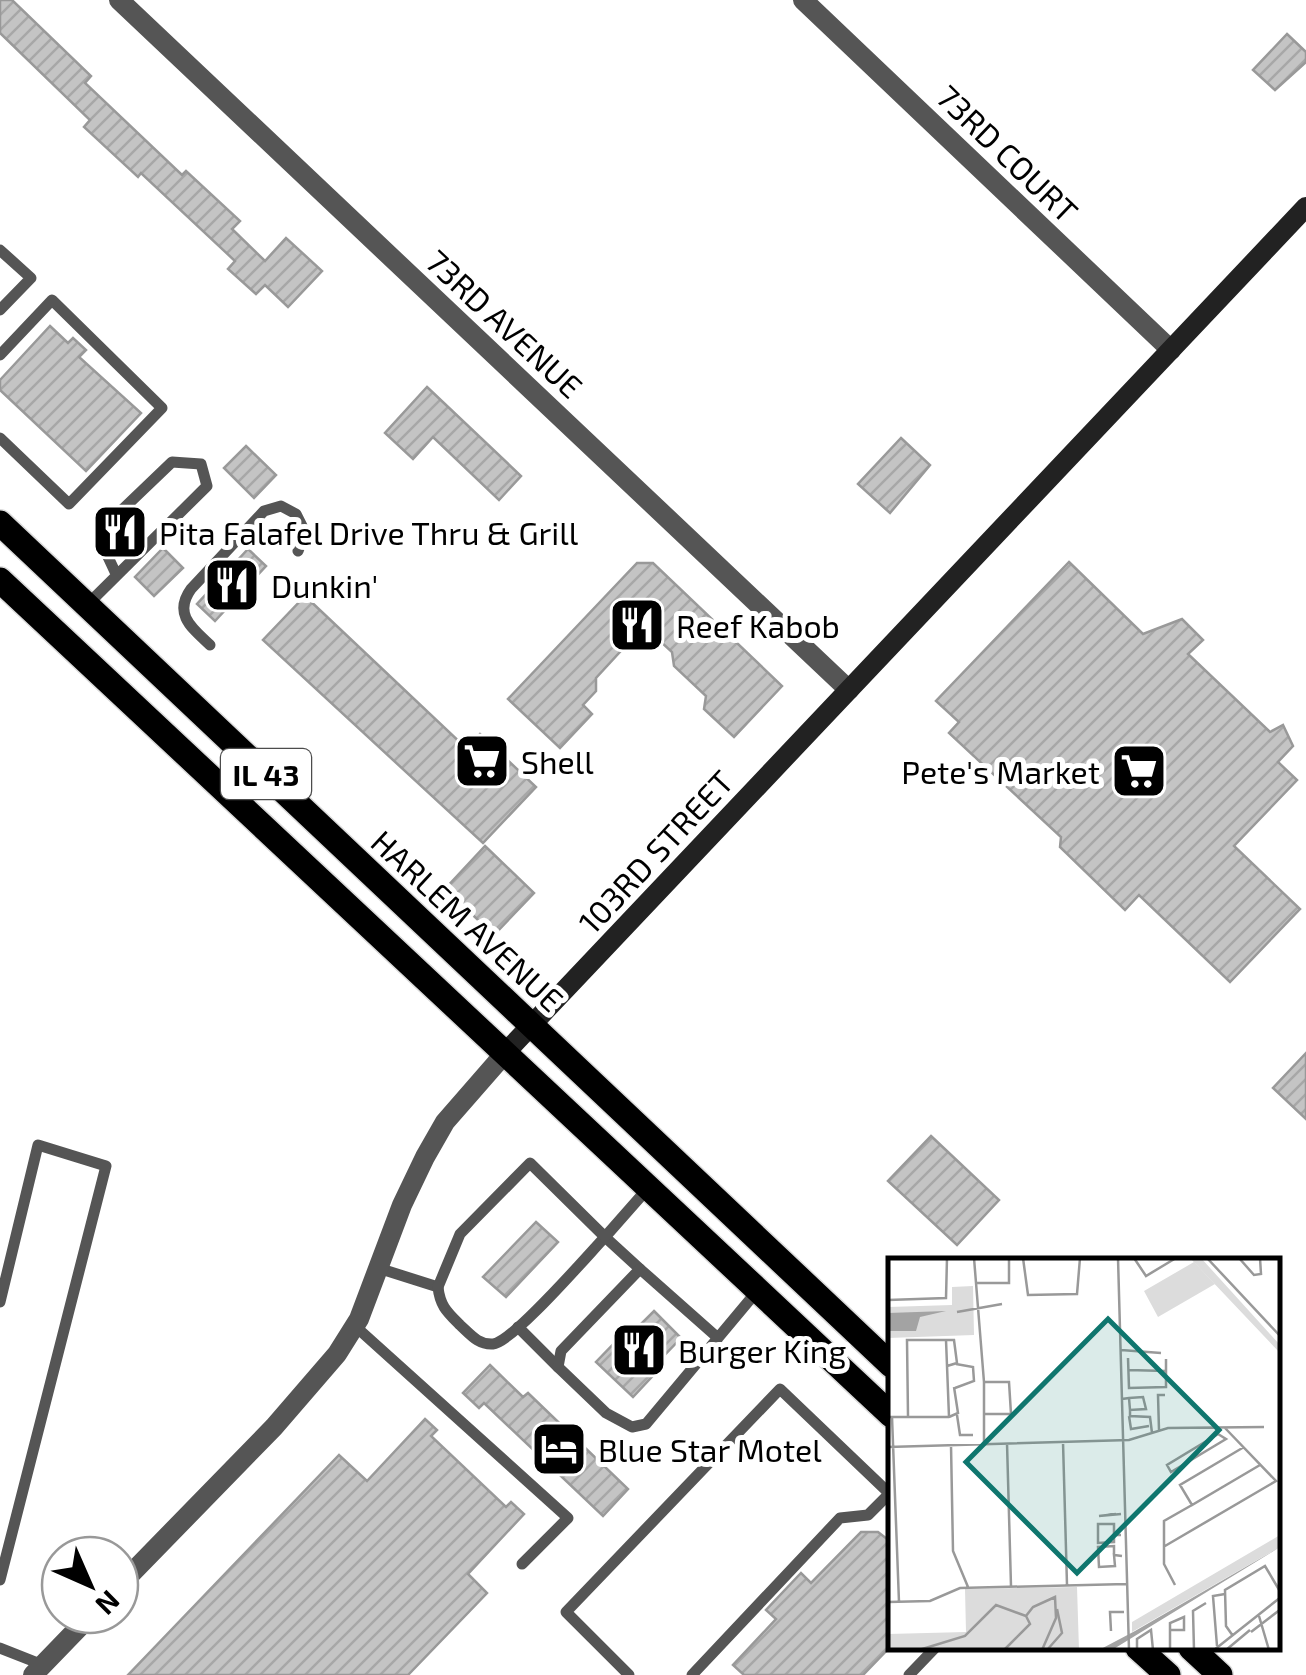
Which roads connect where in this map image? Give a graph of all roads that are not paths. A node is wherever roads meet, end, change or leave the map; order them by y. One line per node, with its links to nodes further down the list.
1 (120, 0): 15 (street, 73RD AVENUE)
2 (803, 0): 6 (street, 73RD COURT)
3 (1304, 213): 6 (street, 103RD STREET)
4 (0, 250): 5 (lane)
5 (0, 310)
6 (1171, 350): 15 (street, 103RD STREET)
7 (0, 355): 8 (lane)
8 (1, 442)
9 (0, 524): 13 (main road, HARLEM AVENUE / IL 43)
10 (298, 552): 14 (lane)
11 (116, 574): 11 (lane); 13 (lane)
12 (0, 580): 17 (main road, IL 43)
13 (87, 606): 16 (main road, HARLEM AVENUE / IL 43)
14 (210, 645)
15 (849, 690): 16 (street, 103RD STREET)
16 (531, 1025): 17 (street, 103RD STREET); 28 (main road, HARLEM AVENUE / IL 43)
17 (506, 1052): 18 (main road, IL 43); 20 (street, 103RD STREET)
18 (650, 1187): 19 (lane); 23 (main road, IL 43)
19 (605, 1236): 21 (lane); 22 (lane); 26 (lane)
20 (378, 1268): 22 (lane); 25 (street, 103RD STREET)
21 (640, 1269): 27 (lane); 29 (lane)
22 (438, 1287): 26 (lane)
23 (758, 1290): 27 (lane); 30 (main road, IL 43)
24 (0, 1302): 35 (lane)
25 (355, 1326): 33 (street, 103RD STREET); 34 (lane)
26 (518, 1327): 29 (lane)
27 (718, 1338): 29 (lane)
28 (888, 1362)
29 (558, 1367)
30 (888, 1412)
31 (888, 1492): 42 (lane)
32 (888, 1496): 43 (lane)
33 (140, 1564)
34 (522, 1564)
35 (0, 1580)
36 (72, 1635): 41 (street)
37 (0, 1648): 41 (lane)
38 (933, 1650): 44 (lane)
39 (1140, 1650): 45 (main road)
40 (1192, 1650): 46 (main road)
41 (38, 1670)
42 (629, 1675)
43 (692, 1675)
44 (908, 1675)
45 (1168, 1675)
46 (1220, 1675)

